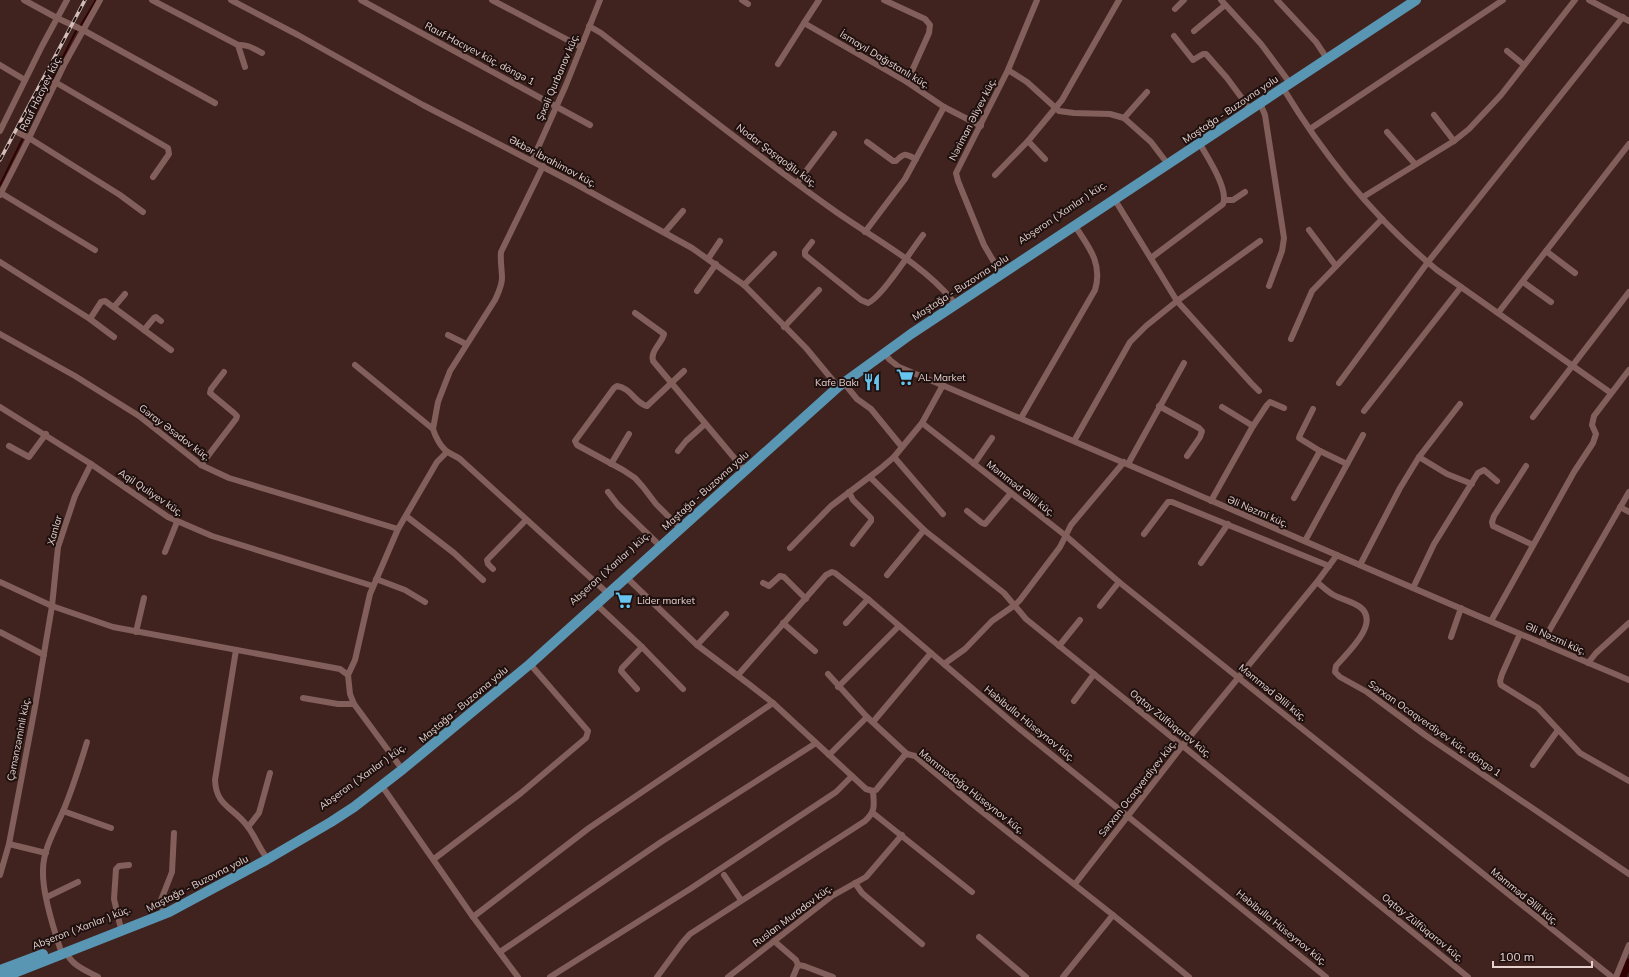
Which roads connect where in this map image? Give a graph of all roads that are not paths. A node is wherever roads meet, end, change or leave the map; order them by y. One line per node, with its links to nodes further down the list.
1 (24, 0): 24 (street)
2 (67, 0): 24 (street, Rauf Hacıyev küç.)
3 (100, 0): 28 (street, Rauf Hacıyev küç.)
4 (152, 0): 31 (street)
5 (231, 0): 70 (street, Əkbər İbrahimov küç.)
6 (361, 0): 49 (street, Rauf Hacıyev küç. döngə 1)
7 (492, 0): 32 (street)
8 (600, 0): 27 (street, Şıxəli Qurbanov küç.)
9 (742, 0): 21 (street)
10 (819, 0): 26 (street)
11 (884, 0): 43 (street)
12 (1119, 0): 51 (street)
13 (1184, 0): 22 (street)
14 (1277, 0): 35 (street)
15 (1503, 0): 56 (street)
16 (1574, 0): 38 (street)
17 (1589, 0): 23 (street)
18 (1036, 1): 40 (street, Nəriman Əliyev küç.)
19 (1410, 1): 35 (main road, Abşeron ( Xanlar ) küç.); 44 (main road, Maştağa - Buzovna yolu)
20 (1223, 2): 29 (street); 44 (street)
21 (748, 4)
22 (1176, 9)
23 (1623, 17): 25 (street); 99 (street)
24 (57, 18): 28 (street); 41 (street, Rauf Hacıyev küç.)
25 (1629, 21)
26 (804, 23): 36 (street); 43 (street, İsmayıl Dağıstanlı küç.)
27 (589, 26): 32 (street, Şıxəli Qurbanov küç.); 75 (street, Nodar Şaşıqoğlu küç.)
28 (83, 30): 42 (street, Rauf Hacıyev küç.); 46 (street)
29 (1194, 31)
30 (1174, 36): 48 (street)
31 (238, 45): 34 (street); 39 (street)
32 (581, 47): 49 (street, Şıxəli Qurbanov küç.)
33 (1507, 50): 38 (street)
34 (262, 53)
35 (1324, 54): 44 (main road, Abşeron ( Xanlar ) küç.)
36 (778, 64)
37 (0, 65): 41 (street)
38 (1524, 65): 63 (street)
39 (245, 66)
40 (1008, 70): 51 (street); 55 (street, Nəriman Əliyev küç.)
41 (25, 80): 57 (street, Rauf Hacıyev küç.)
42 (55, 82): 61 (street, Rauf Hacıyev küç.); 74 (street)
43 (907, 82): 50 (street, İsmayıl Dağıstanlı küç.)
44 (1285, 83): 47 (main road, Maştağa - Buzovna yolu); 48 (main road, Abşeron ( Xanlar ) küç.); 56 (street)
45 (1147, 92): 53 (street)
46 (215, 103)
47 (1260, 103): 65 (main road, Maştağa - Buzovna yolu); 106 (street)
48 (1247, 105): 69 (main road, Abşeron ( Xanlar ) küç.)
49 (556, 106): 54 (street, Rauf Hacıyev küç. döngə 1); 70 (street, Şıxəli Qurbanov küç.)
50 (944, 107): 55 (street, İsmayıl Dağıstanlı küç.); 67 (street)
51 (1055, 108): 53 (street); 62 (street)
52 (1434, 115): 63 (street)
53 (1124, 118): 69 (street)
54 (590, 124)
55 (981, 126): 102 (street, Nəriman Əliyev küç.)
56 (1310, 129): 78 (street)
57 (0, 131)
58 (1387, 132): 71 (street)
59 (19, 133): 61 (street)
60 (834, 134): 75 (street)
61 (29, 138): 77 (street, Rauf Hacıyev küç.); 82 (street)
62 (1028, 141): 68 (street); 73 (street)
63 (1454, 141): 71 (street)
64 (868, 142): 67 (street)
65 (1200, 144): 79 (main road, Maştağa - Buzovna yolu); 80 (street)
66 (1629, 144): 93 (street)
67 (916, 159): 87 (street)
68 (1045, 159)
69 (1164, 159): 102 (main road, Abşeron ( Xanlar ) küç.)
70 (532, 161): 72 (street, Əkbər İbrahimov küç.)
71 (1415, 164): 78 (street)
72 (543, 166): 86 (street, Əkbər İbrahimov küç.); 126 (street)
73 (995, 175)
74 (153, 178)
75 (797, 183): 87 (street, Nodar Şaşıqoğlu küç.)
76 (1245, 192): 80 (street)
77 (1, 194): 92 (street)
78 (1363, 197): 83 (street)
79 (1115, 200): 84 (main road, Maştağa - Buzovna yolu); 95 (street)
80 (1224, 200): 95 (street)
81 (683, 211): 86 (street)
82 (143, 212)
83 (1382, 219): 99 (street); 101 (street)
84 (1075, 226): 128 (main road, Maştağa - Buzovna yolu); 149 (street)
85 (1309, 230): 101 (street)
86 (665, 232): 96 (street, Əkbər İbrahimov küç.)
87 (865, 232): 97 (street, Nodar Şaşıqoğlu küç.)
88 (922, 235): 97 (street)
89 (720, 241): 96 (street)
90 (1260, 241): 113 (street)
91 (812, 242): 97 (street)
92 (95, 250)
93 (1546, 251): 103 (street); 104 (street)
94 (774, 254): 105 (street)
95 (1151, 258): 113 (street)
96 (708, 259): 100 (street, Əkbər İbrahimov küç.)
97 (905, 259): 112 (street, Nodar Şaşıqoğlu küç.)
98 (0, 262): 118 (street)
99 (1428, 262): 107 (street); 136 (street)
100 (716, 264): 105 (street, Əkbər İbrahimov küç.); 109 (street)
101 (1336, 266): 125 (street)
102 (998, 269): 112 (main road, Abşeron ( Xanlar ) küç.)
103 (1576, 273)
104 (1523, 282): 114 (street); 117 (street)
105 (744, 285): 120 (street, Əkbər İbrahimov küç.)
106 (1269, 286)
107 (1461, 287): 117 (street); 147 (street)
108 (820, 290): 120 (street)
109 (697, 291)
110 (1629, 292): 131 (street)
111 (125, 294): 115 (street)
112 (952, 300): 128 (main road, Abşeron ( Xanlar ) küç.)
113 (1178, 301): 139 (street); 158 (street)
114 (1551, 302)
115 (114, 307): 118 (street); 121 (street)
116 (635, 313): 137 (street)
117 (1498, 313): 131 (street)
118 (90, 319): 124 (street)
119 (161, 321): 121 (street)
120 (784, 327): 135 (street, Əkbər İbrahimov küç.)
121 (144, 330): 127 (street)
122 (0, 334): 172 (street, Gəray Əsədov küç.)
123 (448, 336): 126 (street)
124 (114, 337)
125 (1291, 339)
126 (466, 344): 153 (street)
127 (171, 350)
128 (883, 350): 135 (main road, Maştağa - Buzovna yolu); 138 (street, Əli Nəzmi küç.)
129 (1184, 363): 142 (street)
130 (355, 365): 153 (street)
131 (1572, 366): 140 (street); 148 (street)
132 (1629, 370): 140 (street)
133 (684, 371): 137 (street)
134 (224, 372): 172 (street)
135 (840, 383): 160 (street, Əkbər İbrahimov küç.); 173 (main road, Abşeron ( Xanlar ) küç.); 209 (main road, Maştağa - Buzovna yolu)
136 (1338, 383)
137 (671, 384): 151 (street); 169 (street)
138 (943, 385): 149 (street, Əli Nəzmi küç.); 150 (street)
139 (1259, 390)
140 (1611, 393): 200 (street)
141 (1460, 404): 166 (street)
142 (1159, 406): 165 (street); 167 (street)
143 (0, 407): 154 (street, Aqil Quliyev küç.)
144 (1222, 407): 152 (street)
145 (1284, 408): 152 (street)
146 (1313, 409): 162 (street)
147 (1364, 411)
148 (1533, 417)
149 (1021, 418): 158 (street, Əli Nəzmi küç.)
150 (922, 423): 160 (street); 170 (street, Məmməd Əlili küç.)
151 (705, 424): 161 (street); 173 (street)
152 (1253, 426): 183 (street)
153 (433, 429): 163 (street)
154 (46, 434): 159 (street); 168 (street, Aqil Quliyev küç.)
155 (629, 434): 169 (street)
156 (1363, 435): 171 (street)
157 (992, 438): 170 (street)
158 (1074, 441): 167 (street, Əli Nəzmi küç.)
159 (9, 446)
160 (902, 448): 164 (street)
161 (678, 451)
162 (1320, 451): 171 (street); 182 (street)
163 (447, 452): 188 (street); 189 (street)
164 (894, 456): 175 (street); 187 (street)
165 (1187, 456)
166 (1418, 457): 177 (street); 205 (street)
167 (1126, 463): 183 (street, Əli Nəzmi küç.); 196 (street)
168 (91, 464): 190 (street, Aqil Quliyev küç.); 225 (street, Xanlar)
169 (611, 464): 191 (street)
170 (974, 464): 181 (street, Məmməd Əlili küç.)
171 (1347, 464): 197 (street)
172 (201, 465): 193 (street, Gəray Əsədov küç.)
173 (740, 466): 191 (main road, Abşeron ( Xanlar ) küç.)
174 (1526, 466): 200 (street)
175 (870, 477): 179 (street); 194 (street, Oqtay Zülfüqarov küç.)
176 (1497, 481): 177 (street)
177 (1472, 484): 217 (street)
178 (608, 492): 198 (street)
179 (848, 492): 199 (street); 201 (street)
180 (1629, 492): 184 (street)
181 (1011, 493): 185 (street); 196 (street, Məmməd Əlili küç.)
182 (1294, 498)
183 (1211, 501): 197 (street, Əli Nəzmi küç.)
184 (1620, 507): 186 (street); 239 (street)
185 (967, 511)
186 (1629, 512)
187 (943, 514)
188 (406, 516): 193 (street); 211 (street)
189 (526, 520): 207 (street); 218 (street)
190 (177, 522): 202 (street); 216 (street, Aqil Quliyev küç.)
191 (676, 524): 198 (main road, Abşeron ( Xanlar ) küç.)
192 (1228, 524): 195 (street); 204 (street); 206 (street)
193 (398, 529): 210 (street)
194 (924, 530): 208 (street); 224 (street, Oqtay Zülfüqarov küç.)
195 (1144, 534)
196 (1066, 536): 213 (street, Məmməd Əlili küç.); 224 (street)
197 (1305, 541): 203 (street, Əli Nəzmi küç.)
198 (656, 542): 218 (main road, Abşeron ( Xanlar ) küç.)
199 (853, 544)
200 (1533, 545): 230 (street)
201 (790, 548)
202 (165, 552)
203 (1337, 555): 205 (street, Əli Nəzmi küç.); 206 (street, Sərxan Ocaqverdiyev küç.)
204 (1201, 562)
205 (1360, 565): 217 (street, Əli Nəzmi küç.)
206 (1329, 566): 214 (street, Sərxan Ocaqverdiyev küç.)
207 (493, 569)
208 (887, 575)
209 (626, 577): 223 (main road, Maştağa - Buzovna yolu); 240 (street)
210 (376, 579): 216 (street); 222 (street)
211 (483, 580)
212 (0, 582): 225 (street)
213 (1119, 582): 226 (street); 254 (street, Məmməd Əlili küç.)
214 (1317, 582): 254 (street, Sərxan Ocaqverdiyev küç.); 291 (street, Sərxan Ocaqverdiyev küç. döngə 1)
215 (763, 583): 221 (street)
216 (373, 586): 252 (street)
217 (1413, 588): 227 (street, Əli Nəzmi küç.)
218 (604, 590): 271 (main road, Abşeron ( Xanlar ) küç.)
219 (144, 598): 236 (street)
220 (868, 598): 221 (street, Həbibulla Hüseynov küç.); 233 (street); 234 (street, Həbibulla Hüseynov küç.)
221 (806, 599): 231 (street, Həbibulla Hüseynov küç.)
222 (425, 602)
223 (596, 604): 242 (street); 248 (main road, Maştağa - Buzovna yolu)
224 (1015, 605): 241 (street, Oqtay Zülfüqarov küç.); 249 (street)
225 (52, 606): 236 (street); 246 (street, Çəmənzəminli küç.)
226 (1100, 606)
227 (1462, 608): 230 (street, Əli Nəzmi küç.); 238 (street)
228 (726, 614): 240 (street)
229 (1080, 620): 241 (street)
230 (1491, 621): 237 (street, Əli Nəzmi küç.)
231 (783, 623): 244 (street); 253 (street, Həbibulla Hüseynov küç.)
232 (1629, 623): 247 (street)
233 (846, 624)
234 (899, 626): 245 (street, Həbibulla Hüseynov küç.); 256 (street)
235 (0, 632): 246 (street)
236 (136, 632): 243 (street)
237 (1520, 634): 239 (street, Əli Nəzmi küç.); 265 (street)
238 (1451, 636)
239 (1542, 643): 247 (street, Əli Nəzmi küç.)
240 (697, 645): 253 (street)
241 (1059, 646): 251 (street, Oqtay Zülfüqarov küç.)
242 (642, 647): 257 (street); 258 (street)
243 (236, 650): 252 (street); 281 (street)
244 (815, 651)
245 (931, 653): 249 (street, Həbibulla Hüseynov küç.); 264 (street)
246 (44, 655): 285 (street, Çəmənzəminli küç.)
247 (1588, 663): 255 (street, Əli Nəzmi küç.)
248 (530, 664): 276 (main road, Maştağa - Buzovna yolu); 288 (street)
249 (944, 664): 280 (street, Həbibulla Hüseynov küç.)
250 (828, 674): 256 (street)
251 (1094, 674): 260 (street); 268 (street, Oqtay Zülfüqarov küç.)
252 (348, 675): 262 (street)
253 (738, 675): 261 (street)
254 (1238, 677): 268 (street, Sərxan Ocaqverdiyev küç.); 325 (street, Məmməd Əlili küç.)
255 (1629, 680)
256 (838, 686): 263 (street)
257 (637, 689)
258 (683, 689)
259 (303, 698): 262 (street)
260 (1074, 701)
261 (773, 703): 267 (street); 301 (street)
262 (354, 704): 271 (street)
263 (867, 717): 264 (street); 270 (street)
264 (873, 722): 269 (street)
265 (1558, 730): 272 (street); 275 (street)
266 (87, 742): 278 (street)
267 (816, 743): 270 (street); 308 (street)
268 (1182, 745): 280 (street, Sərxan Ocaqverdiyev küç.); 324 (street, Oqtay Zülfüqarov küç.)
269 (907, 754): 277 (street, Məmmədağa Hüseynov küç.); 295 (street, Məmmədağa Hüseynov küç.)
270 (829, 755): 274 (street)
271 (400, 765): 276 (main road, Abşeron ( Xanlar ) küç.)
272 (1533, 765)
273 (270, 773): 281 (street)
274 (852, 776): 277 (street); 315 (street)
275 (1629, 781)
276 (380, 784): 287 (main road, Abşeron ( Xanlar ) küç.); 288 (street); 307 (main road, Maştağa - Buzovna yolu)
277 (874, 791): 279 (street)
278 (63, 811): 282 (street); 286 (street)
279 (873, 813): 284 (street); 298 (street)
280 (1128, 815): 295 (street, Sərxan Ocaqverdiyev küç.); 323 (street, Həbibulla Hüseynov küç.)
281 (248, 827): 287 (street)
282 (111, 828)
283 (174, 833): 299 (street)
284 (902, 836): 294 (street, Ruslan Muradov küç.); 296 (street)
285 (9, 844): 286 (street); 290 (street, Çəmənzəminli küç.)
286 (46, 853): 297 (street)
287 (264, 854): 299 (main road, Abşeron ( Xanlar ) küç.)
288 (434, 859): 301 (street)
289 (129, 865): 302 (street)
290 (0, 874)
291 (1629, 874)
292 (724, 875): 298 (street)
293 (78, 882): 297 (street)
294 (855, 883): 304 (street, Ruslan Muradov küç.); 305 (street)
295 (1074, 884): 300 (street, Məmmədağa Hüseynov küç.)
296 (972, 892)
297 (47, 897): 307 (street)
298 (741, 900): 316 (street)
299 (162, 908): 302 (main road, Abşeron ( Xanlar ) küç.)
300 (1113, 915): 321 (street); 322 (street, Məmmədağa Hüseynov küç.)
301 (473, 917): 308 (street)
302 (120, 925): 307 (main road, Abşeron ( Xanlar ) küç.)
303 (979, 937): 320 (street)
304 (774, 941): 309 (street); 317 (street, Ruslan Muradov küç.)
305 (922, 944)
306 (1629, 945): 326 (street)
307 (63, 950): 310 (main road, Abşeron ( Xanlar ) küç.); 311 (main road, Maştağa - Buzovna yolu); 313 (street)
308 (500, 952): 314 (street)
309 (798, 965): 318 (street); 319 (street)
310 (0, 970)
311 (16, 975): 312 (main road, Maştağa - Buzovna yolu)
312 (4, 977)
313 (98, 977)
314 (518, 977)
315 (550, 977)
316 (657, 977)
317 (728, 977)
318 (793, 977)
319 (833, 977)
320 (1026, 977)
321 (1063, 977)
322 (1189, 977)
323 (1326, 977)
324 (1468, 977)
325 (1612, 977)
326 (1616, 977)

